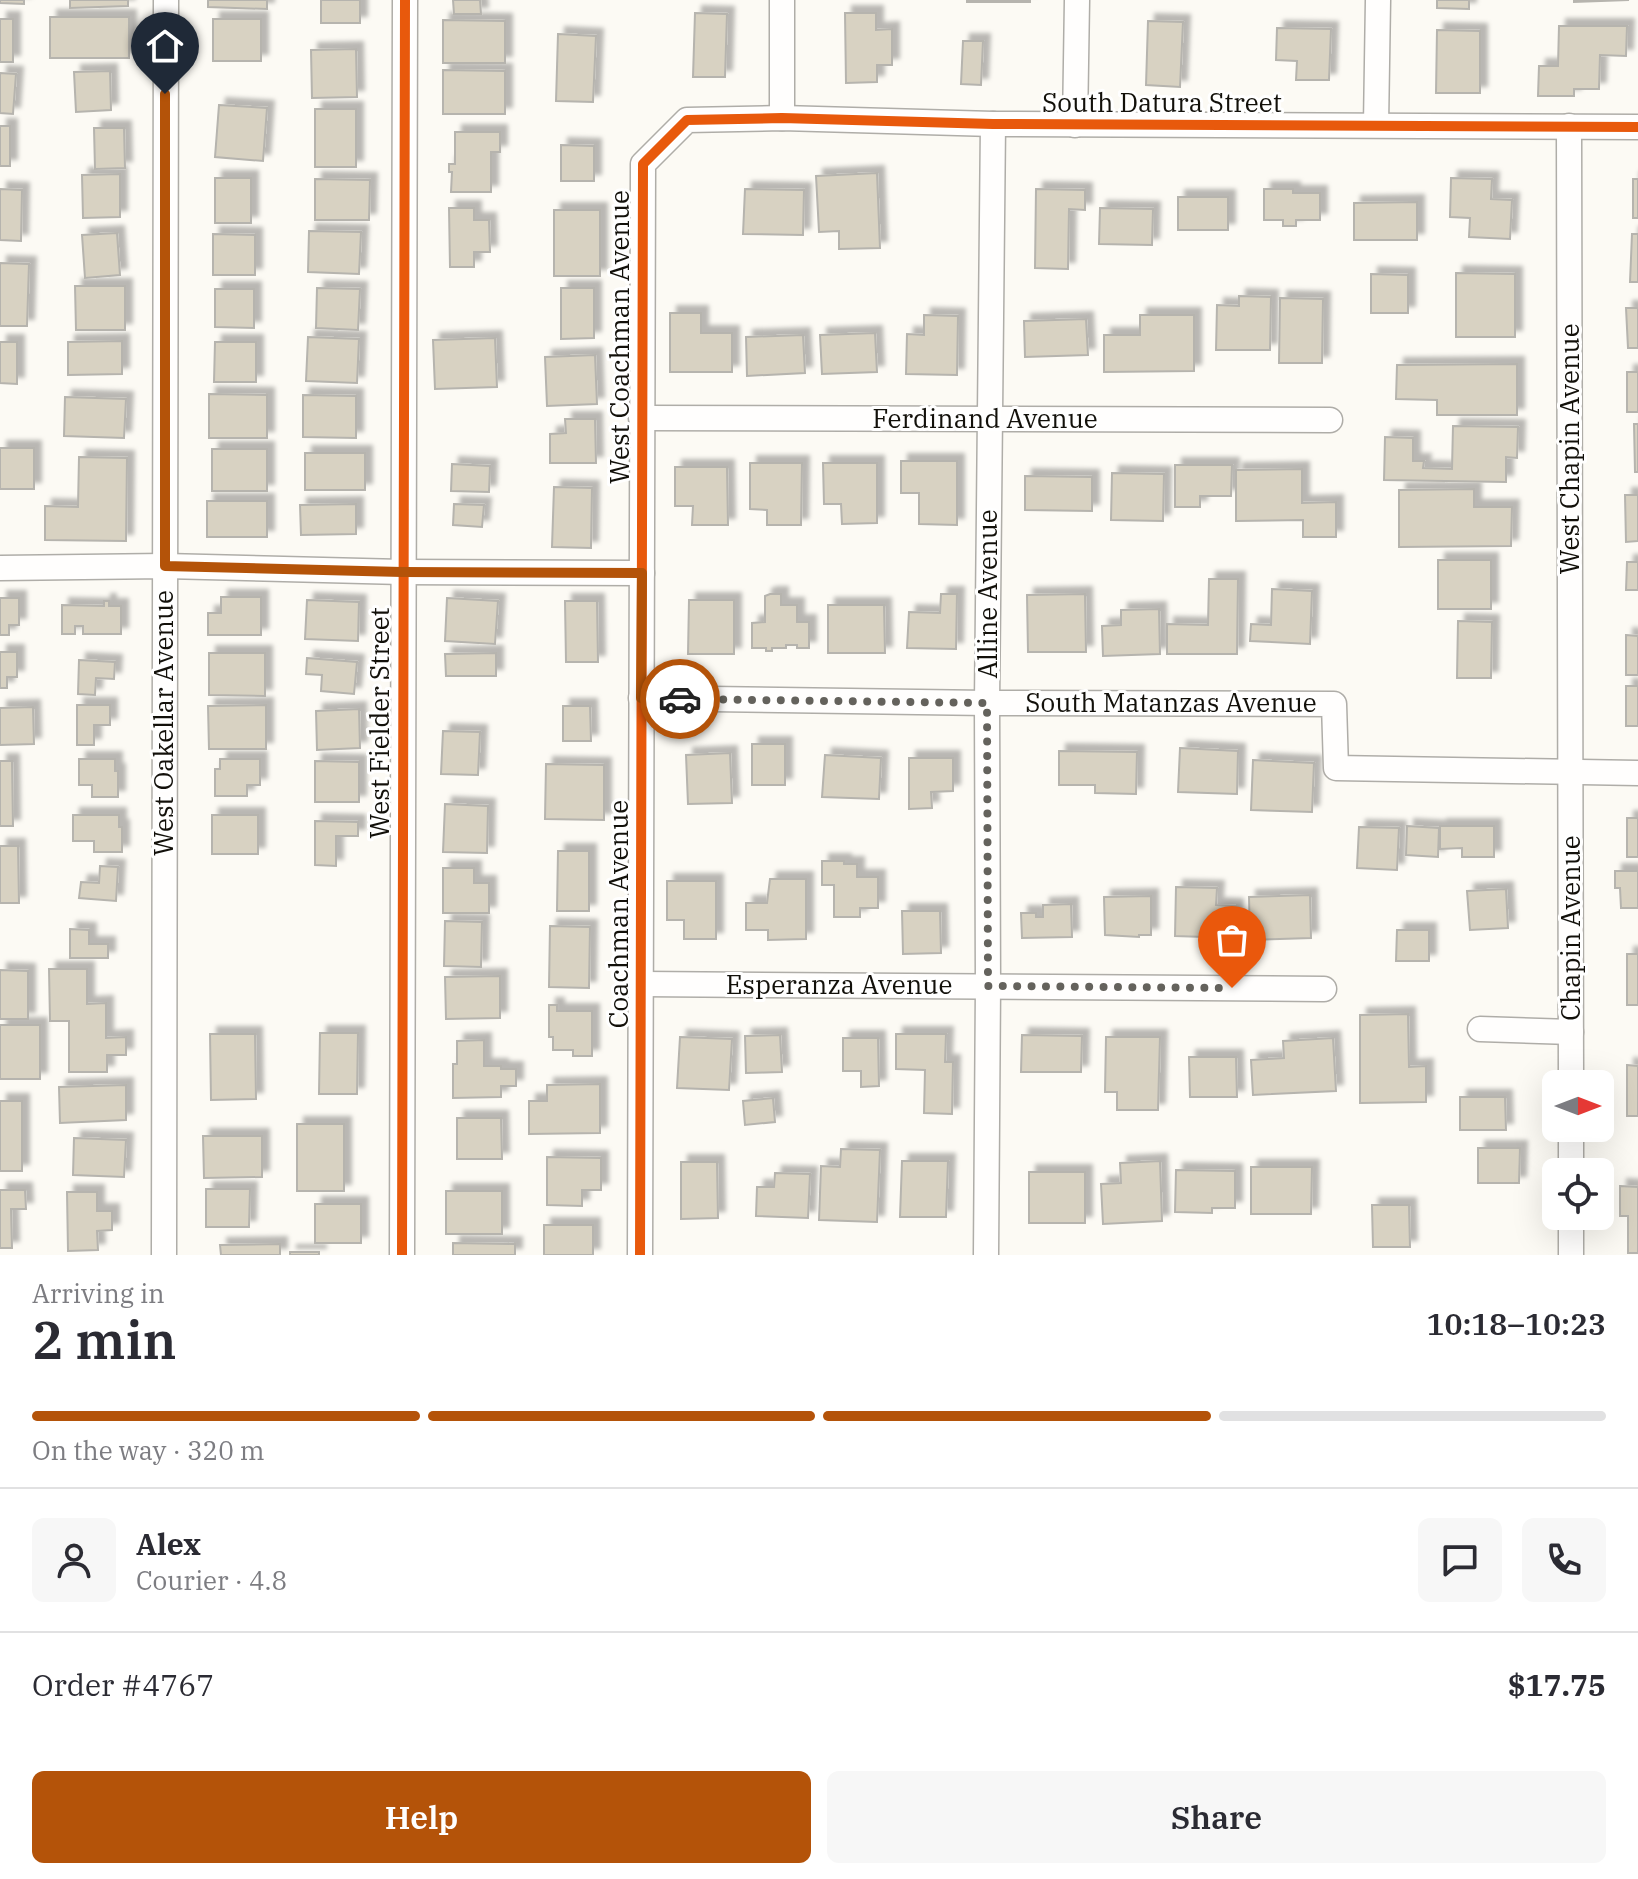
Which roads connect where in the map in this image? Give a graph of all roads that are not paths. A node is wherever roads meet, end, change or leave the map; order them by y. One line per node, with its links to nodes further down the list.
1 (166, 0): 16 (street, West Oakellar Avenue)
2 (405, 0): 18 (street, West Fielder Street)
3 (782, 0): 6 (street)
4 (1077, 0): 9 (street)
5 (1378, 0): 10 (street)
6 (782, 118): 7 (street, South Datura Street); 8 (street, South Datura Street)
7 (687, 120): 13 (street, West Coachman Avenue)
8 (993, 124): 9 (street, South Datura Street); 14 (street, Alline Avenue)
9 (1075, 125): 10 (street, South Datura Street)
10 (1376, 125): 11 (street, South Datura Street)
11 (1569, 126): 12 (street, South Datura Street); 22 (street, West Chapin Avenue)
12 (1638, 127)
13 (641, 418): 14 (street, Ferdinand Avenue); 19 (street, West Coachman Avenue)
14 (989, 419): 15 (street, Ferdinand Avenue); 21 (street, Alline Avenue)
15 (1330, 420)
16 (165, 566): 17 (street); 18 (street); 31 (street, West Oakellar Avenue)
17 (0, 568)
18 (402, 572): 19 (street); 32 (street, West Fielder Street)
19 (642, 573): 20 (street, Coachman Avenue)
20 (641, 698): 21 (street, South Matanzas Avenue); 24 (street, Coachman Avenue)
21 (987, 703): 22 (street, South Matanzas Avenue); 25 (street, Alline Avenue)
22 (1571, 772): 23 (street, South Matanzas Avenue); 28 (street, Chapin Avenue)
23 (1638, 773)
24 (642, 984): 25 (street, Esperanza Avenue); 33 (street, Coachman Avenue)
25 (988, 986): 26 (street, Esperanza Avenue); 34 (street, Alline Avenue)
26 (1324, 989)
27 (1480, 1029): 28 (street)
28 (1571, 1032): 29 (street, Chapin Avenue)
29 (1571, 1070)
30 (1571, 1230): 35 (street)
31 (164, 1255)
32 (402, 1255)
33 (640, 1255)
34 (986, 1255)
35 (1571, 1255)

